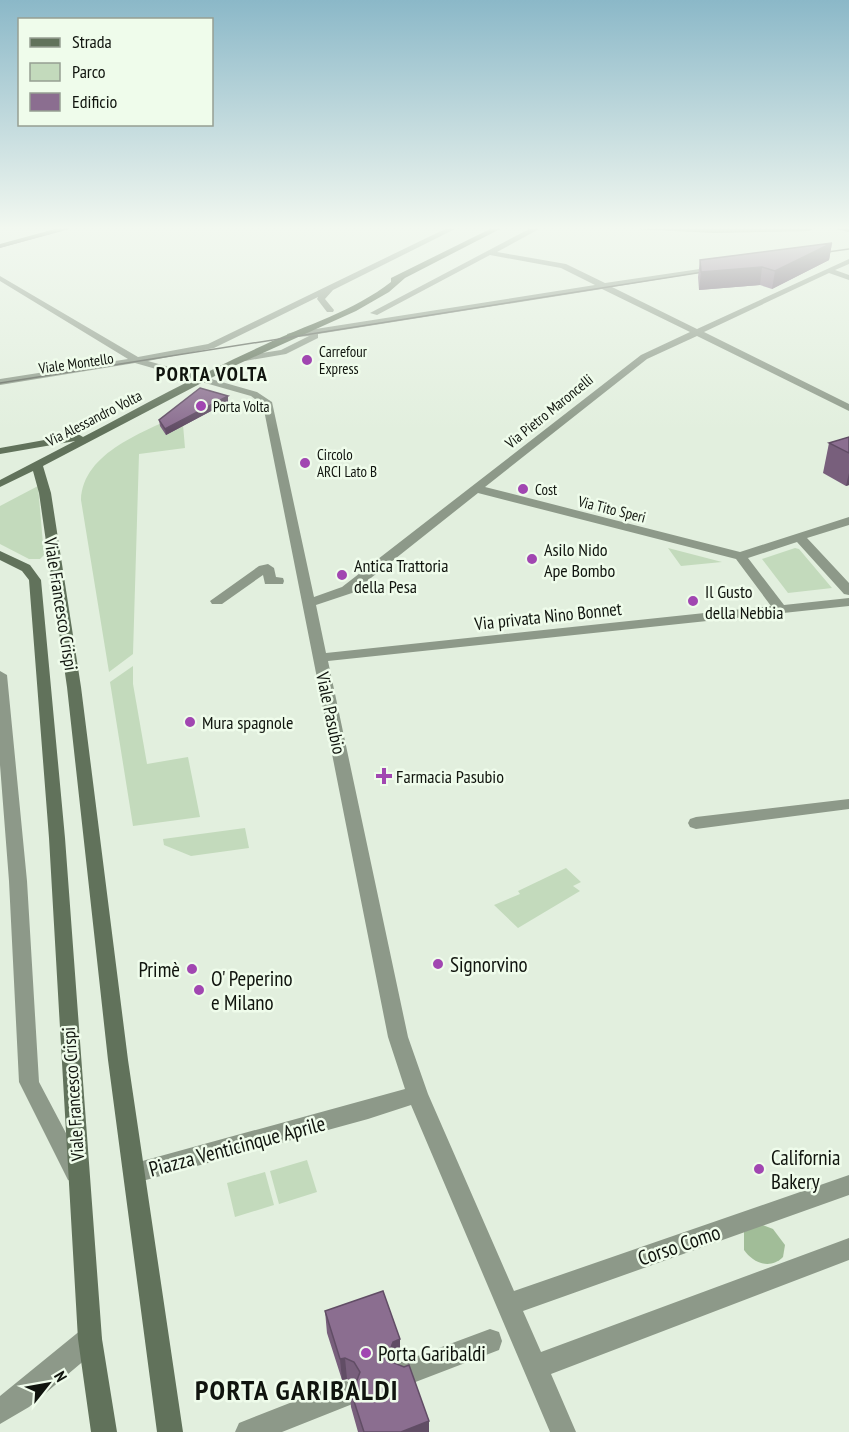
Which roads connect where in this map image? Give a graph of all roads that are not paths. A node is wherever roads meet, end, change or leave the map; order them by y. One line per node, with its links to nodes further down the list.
1 (319, 295): 10 (street)
2 (29, 296): 18 (street)
3 (317, 296): 18 (street, Viale Montello)
4 (356, 296): 10 (main road)
5 (372, 296): 11 (main road)
6 (407, 296): 12 (street)
7 (542, 296): 13 (street)
8 (623, 296): 15 (street)
9 (770, 296): 15 (street, Via Pietro Maroncelli)
10 (337, 305): 16 (main road)
11 (356, 306): 12 (street); 16 (main road)
12 (374, 313): 13 (street)
13 (386, 321): 14 (street)
14 (326, 330): 16 (street); 17 (street)
15 (696, 332): 22 (street); 27 (street, Via Pietro Maroncelli)
16 (294, 334): 17 (main road, Via Alessandro Volta)
17 (245, 358): 20 (main road, Via Alessandro Volta)
18 (137, 361): 19 (street); 21 (street, Viale Montello)
19 (155, 368): 20 (street); 21 (street, Viale Montello)
20 (202, 380): 23 (main road, Via Alessandro Volta); 35 (street, Viale Pasubio)
21 (0, 383)
22 (849, 408)
23 (98, 433): 24 (main road); 25 (main road, Via Alessandro Volta)
24 (0, 452): 25 (main road)
25 (38, 465): 26 (main road, Via Alessandro Volta); 44 (main road, Viale Francesco Crispi)
26 (0, 484)
27 (478, 489): 31 (street, Via Tito Speri); 35 (street, Via Pietro Maroncelli)
28 (849, 520): 29 (street)
29 (798, 536): 31 (street); 33 (street)
30 (0, 555): 45 (main road, Viale Francesco Crispi)
31 (740, 556): 37 (street)
32 (278, 581): 34 (street)
33 (849, 591)
34 (217, 601)
35 (307, 602): 38 (street, Viale Pasubio)
36 (849, 602): 37 (street, Via privata Nino Bonnet)
37 (781, 610): 38 (street, Via privata Nino Bonnet)
38 (319, 658): 43 (street, Viale Pasubio)
39 (0, 675): 40 (street, Viale Francesco Crispi)
40 (1, 714): 45 (street, Viale Francesco Crispi)
41 (849, 804): 42 (street)
42 (696, 823)
43 (417, 1094): 44 (street, Piazza Venticinque Aprile); 48 (street)
44 (135, 1173): 56 (main road, Piazza Venticinque Aprile)
45 (78, 1176): 49 (main road)
46 (849, 1185): 48 (street, Corso Como)
47 (849, 1249): 51 (street)
48 (508, 1305): 51 (street)
49 (90, 1339): 54 (street); 55 (main road)
50 (490, 1341): 52 (street)
51 (535, 1367): 58 (street)
52 (405, 1372)
53 (346, 1394): 57 (street)
54 (0, 1411)
55 (104, 1432)
56 (170, 1432)
57 (248, 1432)
58 (563, 1432)

